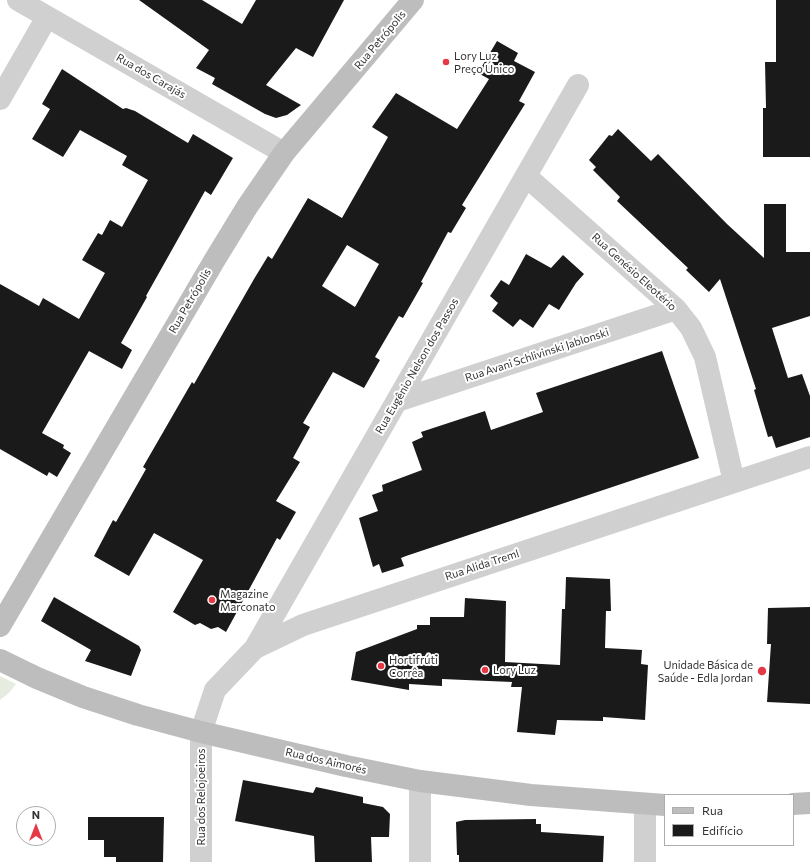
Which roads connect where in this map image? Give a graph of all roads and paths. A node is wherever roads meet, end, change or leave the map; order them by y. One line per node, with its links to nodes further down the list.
1 (18, 0): 3 (street, Rua dos Carajás)
2 (413, 0): 6 (street, Rua Petrópolis)
3 (47, 17): 5 (street); 6 (street, Rua dos Carajás)
4 (578, 84): 7 (street, Rua Eugênio Nelson dos Passos)
5 (0, 99)
6 (284, 153): 12 (street, Rua Petrópolis)
7 (526, 176): 8 (street, Rua Genésio Eleotério); 9 (street, Rua Eugênio Nelson dos Passos)
8 (676, 309): 9 (street, Rua Avani Schlivinski Jablonski); 11 (street, Rua Genésio Eleotério)
9 (397, 401): 13 (street, Rua Eugênio Nelson dos Passos)
10 (810, 457): 11 (street, Rua Alida Treml)
11 (734, 482): 13 (street, Rua Alida Treml)
12 (0, 626)
13 (255, 648): 15 (street, Rua Alida Treml)
14 (0, 660): 15 (street, Rua dos Aimorés)
15 (201, 732): 16 (street, Rua dos Aimorés); 20 (street, Rua dos Relojoeiros)
16 (420, 781): 19 (street, Rua dos Aimorés); 21 (street)
17 (810, 803): 18 (street)
18 (794, 804)
19 (655, 805): 22 (street)
20 (201, 862)
21 (420, 862)
22 (645, 862)

